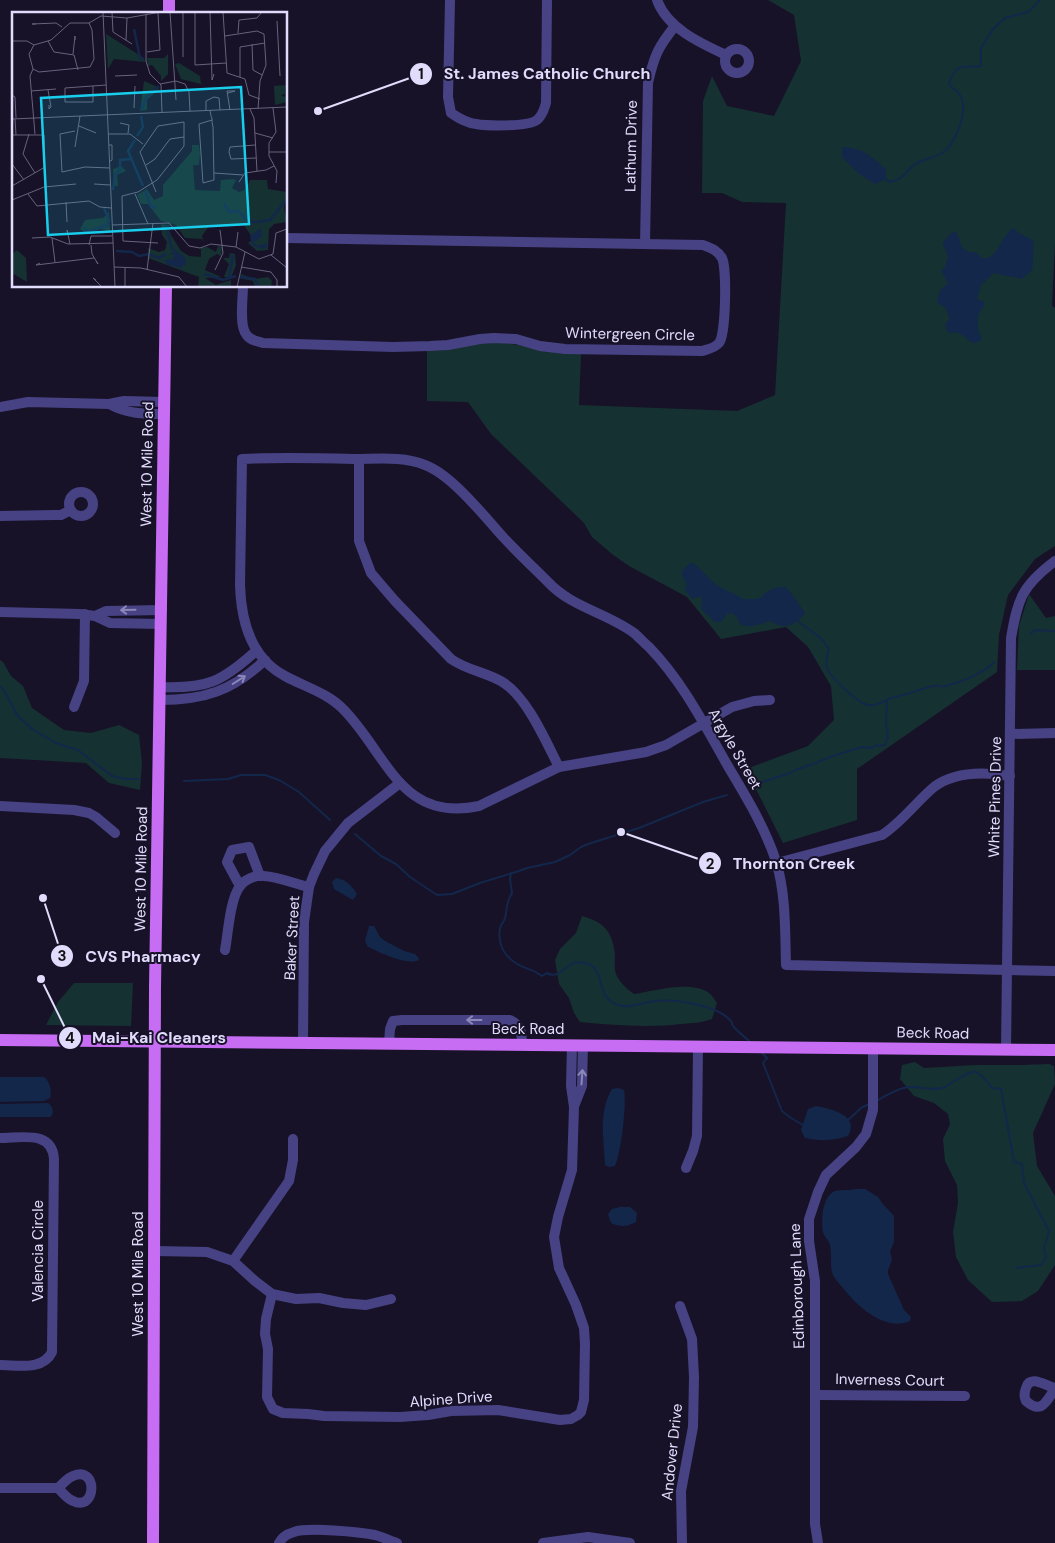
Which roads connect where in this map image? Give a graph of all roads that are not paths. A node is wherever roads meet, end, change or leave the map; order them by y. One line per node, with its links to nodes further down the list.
1 (450, 0): 2 (street)
2 (547, 0)
3 (657, 0): 4 (street)
4 (675, 26): 5 (street); 7 (street, Lathum Drive)
5 (726, 55)
6 (288, 238): 7 (street, Wintergreen Circle)
7 (645, 244): 9 (street, Wintergreen Circle)
8 (166, 288): 11 (main road, West 10 Mile Road)
9 (243, 288)
10 (0, 407): 11 (street)
11 (163, 408): 16 (main road, West 10 Mile Road)
12 (359, 459): 20 (street, Argyle Street); 27 (street, Argyle Street); 30 (street)
13 (70, 510): 14 (street)
14 (0, 516)
15 (1055, 561): 29 (street, White Pines Drive)
16 (162, 610): 18 (street, one-way to 18); 19 (main road, West 10 Mile Road)
17 (0, 612): 18 (street)
18 (90, 615): 19 (street); 26 (street)
19 (161, 624): 23 (main road, West 10 Mile Road)
20 (258, 650): 21 (street); 22 (street)
21 (265, 660): 24 (street, one-way to 21); 32 (street)
22 (208, 684): 23 (street); 24 (street)
23 (160, 693): 24 (street); 43 (main road, West 10 Mile Road)
24 (211, 695)
25 (770, 700): 27 (street)
26 (74, 707)
27 (704, 724): 30 (street); 35 (street, Argyle Street)
28 (1055, 733): 29 (street)
29 (1011, 734): 31 (street, White Pines Drive)
30 (559, 767): 32 (street)
31 (1010, 776): 35 (street); 40 (street, White Pines Drive)
32 (400, 783): 38 (street, Baker Street)
33 (0, 806): 34 (street)
34 (114, 833)
35 (776, 863): 40 (street, Argyle Street)
36 (260, 876): 37 (street); 37 (street); 38 (street)
37 (240, 886): 39 (street)
38 (309, 887): 44 (street, Baker Street)
39 (225, 950)
40 (1007, 970): 41 (street, Argyle Street); 50 (street, White Pines Drive)
41 (1055, 971)
42 (0, 1040): 43 (main road, Beck Road)
43 (156, 1042): 44 (main road, Beck Road); 55 (main road, West 10 Mile Road)
44 (304, 1042): 45 (main road, Beck Road)
45 (389, 1043): 46 (main road, Beck Road); 46 (street, one-way to 45)
46 (522, 1045): 47 (main road, Beck Road)
47 (578, 1045): 48 (main road, Beck Road); 57 (street, Alpine Drive)
48 (698, 1047): 49 (main road, Beck Road); 54 (street)
49 (873, 1048): 50 (main road, Beck Road); 61 (street, Edinborough Lane)
50 (1006, 1050): 51 (main road, Beck Road)
51 (1055, 1050)
52 (0, 1138): 60 (street, Valencia Circle)
53 (293, 1140): 56 (street)
54 (686, 1168)
55 (155, 1251): 56 (street); 66 (main road, West 10 Mile Road)
56 (234, 1261): 57 (street)
57 (272, 1294): 58 (street)
58 (391, 1299)
59 (680, 1306): 70 (street, Andover Drive)
60 (0, 1365)
61 (815, 1395): 62 (street, Inverness Court); 71 (street, Edinborough Lane)
62 (965, 1396)
63 (0, 1488): 64 (street)
64 (58, 1488)
65 (279, 1542): 67 (street)
66 (153, 1543)
67 (397, 1543)
68 (543, 1543): 69 (street)
69 (630, 1543)
70 (682, 1543)
71 (818, 1543)

